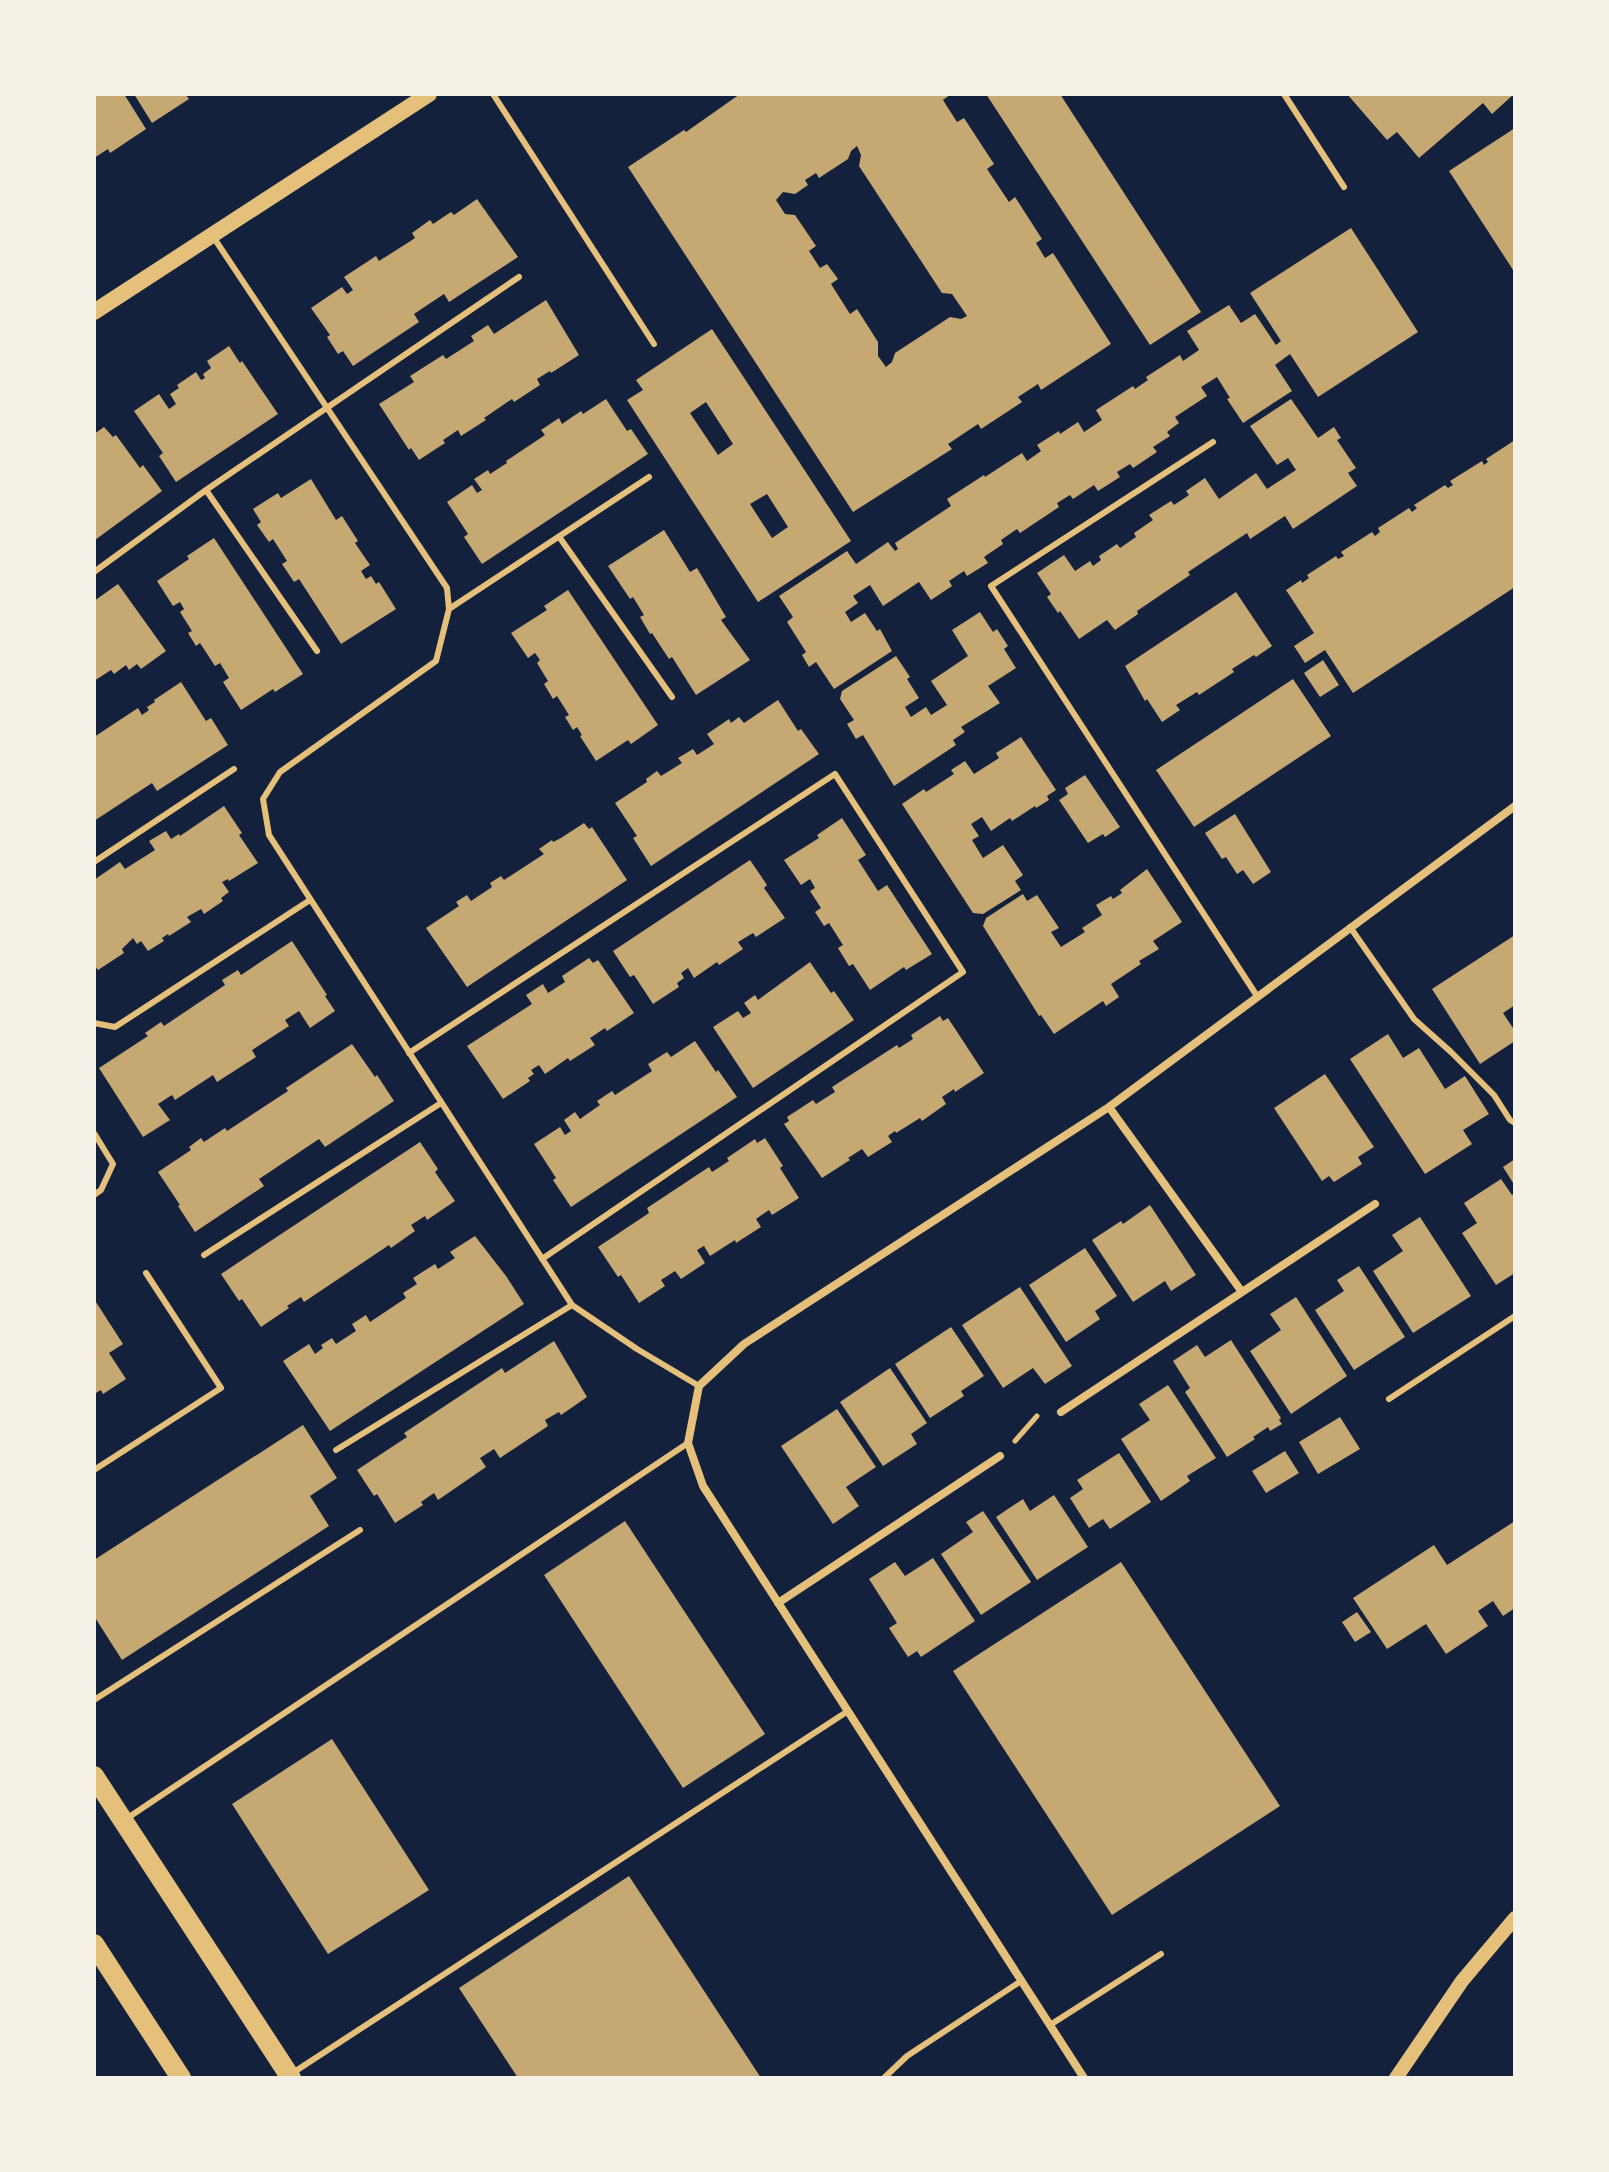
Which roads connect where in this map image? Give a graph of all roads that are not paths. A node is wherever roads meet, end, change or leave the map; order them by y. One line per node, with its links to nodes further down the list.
1 (429, 94): 5 (main road)
2 (493, 94): 8 (lane)
3 (1284, 94): 4 (lane)
4 (1344, 187)
5 (212, 235): 7 (main road); 9 (lane)
6 (519, 277): 9 (lane)
7 (94, 312)
8 (654, 344)
9 (328, 409): 12 (lane); 15 (lane)
10 (1213, 442): 23 (lane)
11 (649, 477): 13 (lane)
12 (206, 490): 14 (lane); 16 (lane)
13 (560, 538): 15 (lane); 17 (lane)
14 (94, 572)
15 (449, 609): 21 (lane)
16 (317, 651)
17 (672, 697)
18 (234, 769): 20 (lane)
19 (1513, 810): 22 (street)
20 (94, 862)
21 (310, 900): 24 (lane); 25 (lane)
22 (1350, 927): 23 (street); 28 (lane)
23 (1257, 996): 27 (street)
24 (94, 1023)
25 (409, 1053): 26 (lane); 33 (lane)
26 (441, 1103): 32 (lane); 33 (lane)
27 (1109, 1107): 35 (street); 38 (street)
28 (1515, 1123)
29 (94, 1133): 30 (lane)
30 (94, 1195)
31 (1375, 1204): 35 (street)
32 (204, 1255)
33 (542, 1259): 36 (lane)
34 (146, 1273): 44 (lane)
35 (1242, 1292): 40 (street)
36 (572, 1305): 38 (lane); 42 (lane)
37 (1515, 1316): 39 (lane)
38 (699, 1386): 41 (street)
39 (1389, 1399)
40 (1061, 1412)
41 (688, 1443): 46 (street); 50 (lane)
42 (336, 1450)
43 (1000, 1456): 46 (street)
44 (94, 1470)
45 (360, 1530): 47 (lane)
46 (778, 1603): 48 (street)
47 (94, 1700)
48 (848, 1711): 54 (street); 56 (lane)
49 (97, 1786): 50 (main road)
50 (123, 1821): 56 (main road)
51 (1515, 1918): 60 (street)
52 (94, 1944): 57 (main road)
53 (1161, 1954): 55 (lane)
54 (1021, 1981): 55 (street); 58 (lane)
55 (1050, 2025): 59 (street)
56 (290, 2077)
57 (181, 2078)
58 (884, 2078)
59 (1084, 2078)
60 (1396, 2078)

